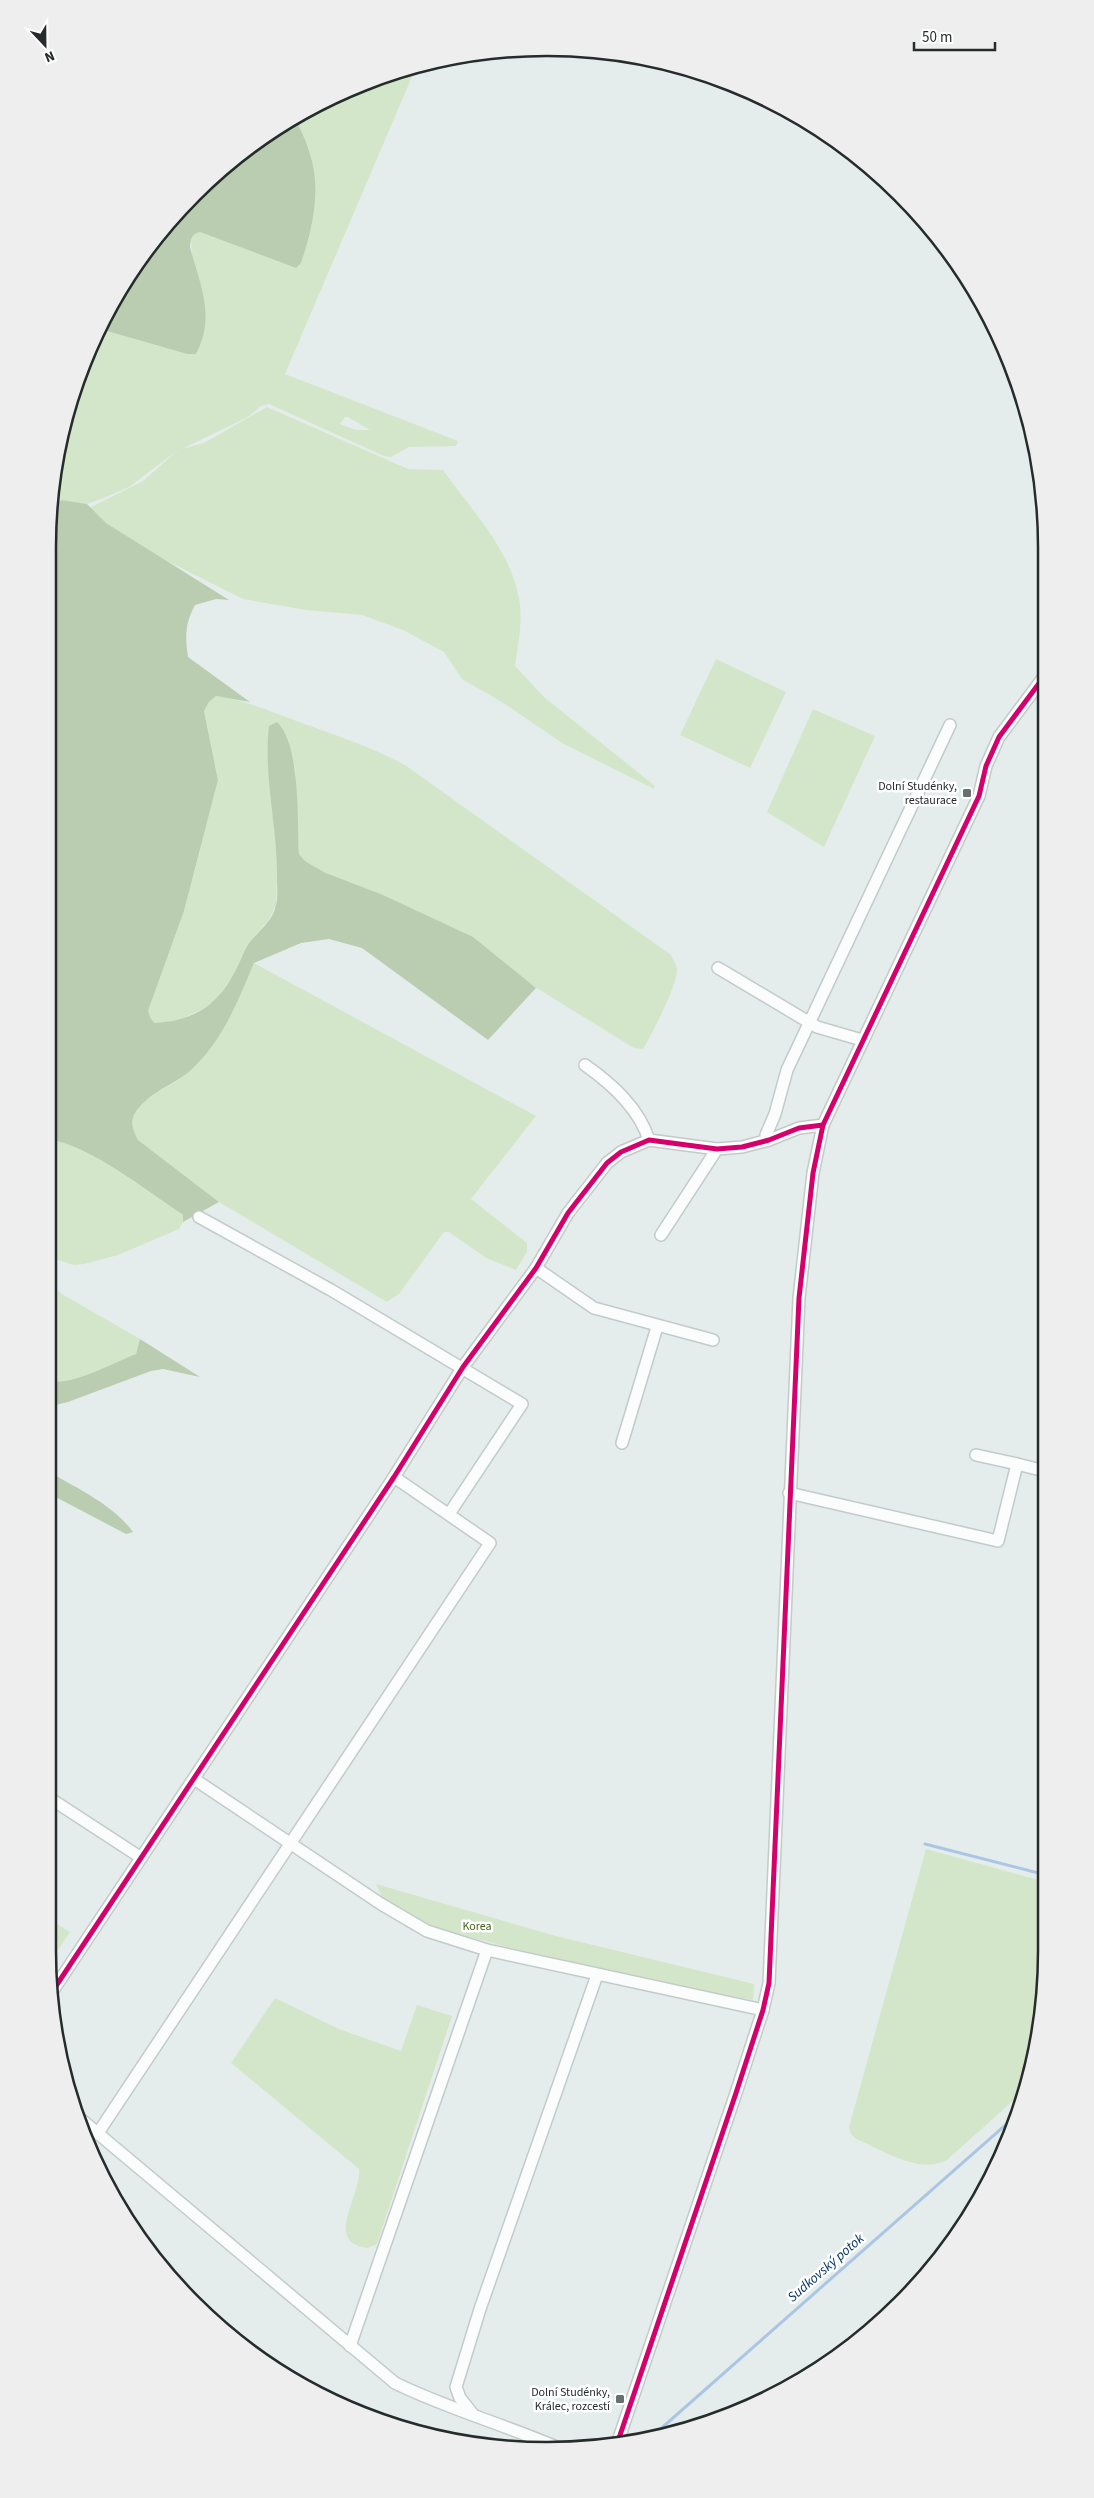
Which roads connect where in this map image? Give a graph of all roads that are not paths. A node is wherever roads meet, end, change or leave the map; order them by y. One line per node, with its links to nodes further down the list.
1 (1038, 685): 5 (street)
2 (950, 725): 4 (street)
3 (718, 968): 4 (street)
4 (809, 1023): 5 (street); 9 (street)
5 (862, 1040): 7 (street)
6 (585, 1065): 8 (street)
7 (823, 1125): 9 (street); 22 (street)
8 (649, 1140): 10 (street); 13 (street)
9 (769, 1140): 10 (street)
10 (717, 1149): 12 (street)
11 (200, 1217): 16 (street)
12 (661, 1235)
13 (536, 1268): 14 (street); 16 (street)
14 (657, 1326): 15 (street); 17 (street)
15 (713, 1340)
16 (463, 1367): 21 (street); 23 (street)
17 (622, 1443)
18 (976, 1455): 19 (street)
19 (1017, 1464): 20 (street); 22 (street)
20 (1038, 1469)
21 (394, 1477): 23 (street); 24 (street)
22 (789, 1493): 31 (street)
23 (449, 1514): 26 (street)
24 (194, 1779): 26 (street); 27 (street)
25 (56, 1802): 27 (street)
26 (291, 1843): 28 (street); 33 (street)
27 (140, 1857): 30 (street)
28 (487, 1950): 29 (street); 34 (street)
29 (597, 1974): 31 (street); 35 (street)
30 (57, 1984)
31 (763, 2010): 36 (street)
32 (88, 2125): 33 (street)
33 (98, 2133): 34 (street)
34 (350, 2346): 35 (street)
35 (472, 2413): 37 (street)
36 (620, 2436)
37 (543, 2442)

